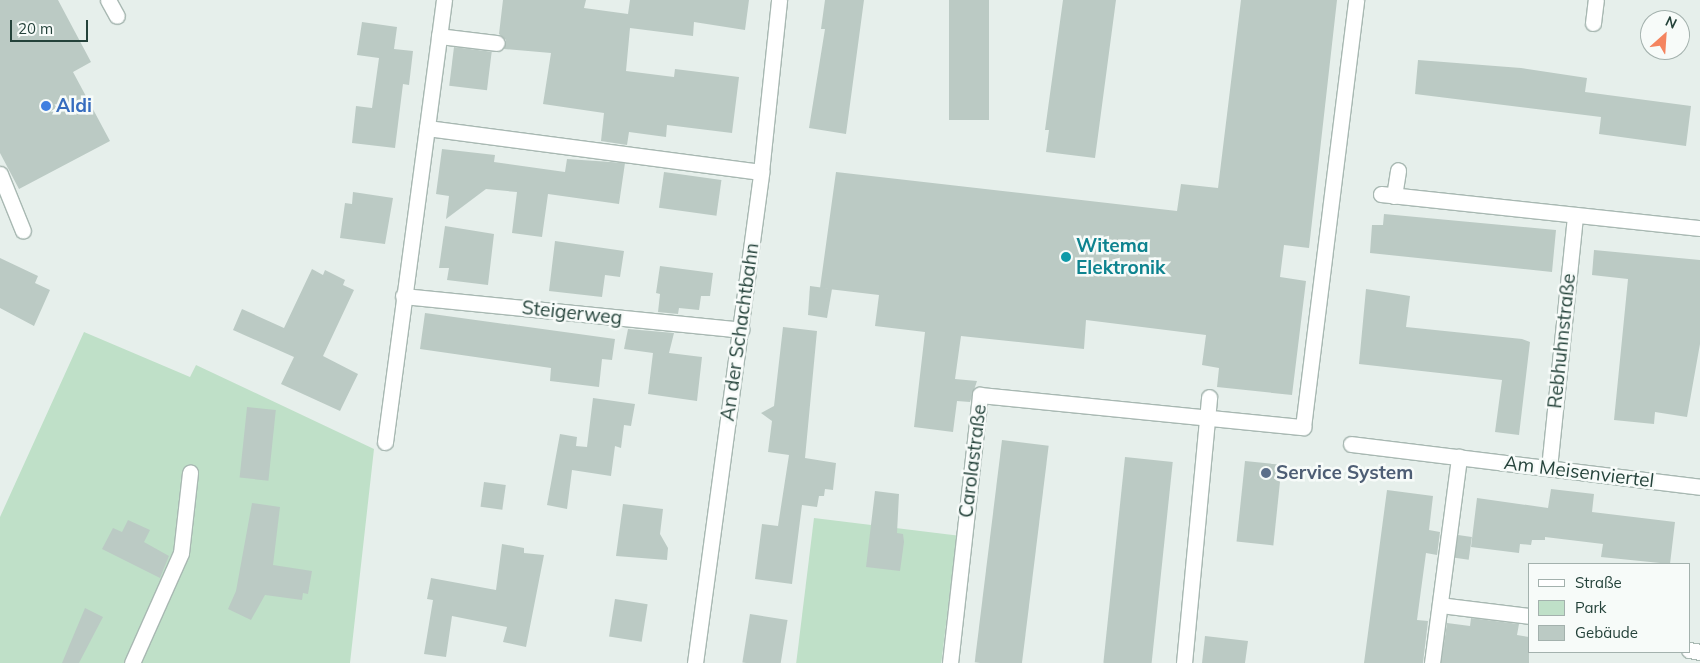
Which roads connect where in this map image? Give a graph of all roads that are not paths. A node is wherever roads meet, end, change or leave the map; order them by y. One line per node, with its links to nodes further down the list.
1 (108, 0): 6 (street)
2 (444, 0): 8 (street)
3 (779, 0): 12 (street, An der Schachtbahn)
4 (1356, 0): 20 (street)
5 (1596, 0): 7 (street)
6 (117, 16)
7 (1594, 23)
8 (439, 36): 9 (street); 10 (street)
9 (497, 43)
10 (427, 128): 12 (street); 17 (street)
11 (1398, 170): 14 (street)
12 (761, 172): 18 (street, An der Schachtbahn)
13 (0, 174): 16 (street)
14 (1575, 215): 15 (street); 24 (street, Rebhuhnstraße)
15 (1700, 228)
16 (23, 231)
17 (403, 296): 18 (street, Steigerweg); 21 (street)
18 (741, 330): 30 (street, An der Schachtbahn)
19 (1209, 397): 20 (street)
20 (1206, 418): 31 (street, Carolastraße); 32 (street)
21 (385, 442)
22 (1351, 444): 23 (street, Am Meisenviertel)
23 (1459, 457): 24 (street, Am Meisenviertel); 27 (street)
24 (1549, 468): 26 (street, Am Meisenviertel)
25 (190, 473): 29 (street)
26 (1700, 487)
27 (1440, 605): 28 (street); 33 (street)
28 (1528, 616)
29 (132, 663)
30 (695, 663)
31 (950, 663)
32 (1184, 663)
33 (1432, 663)

